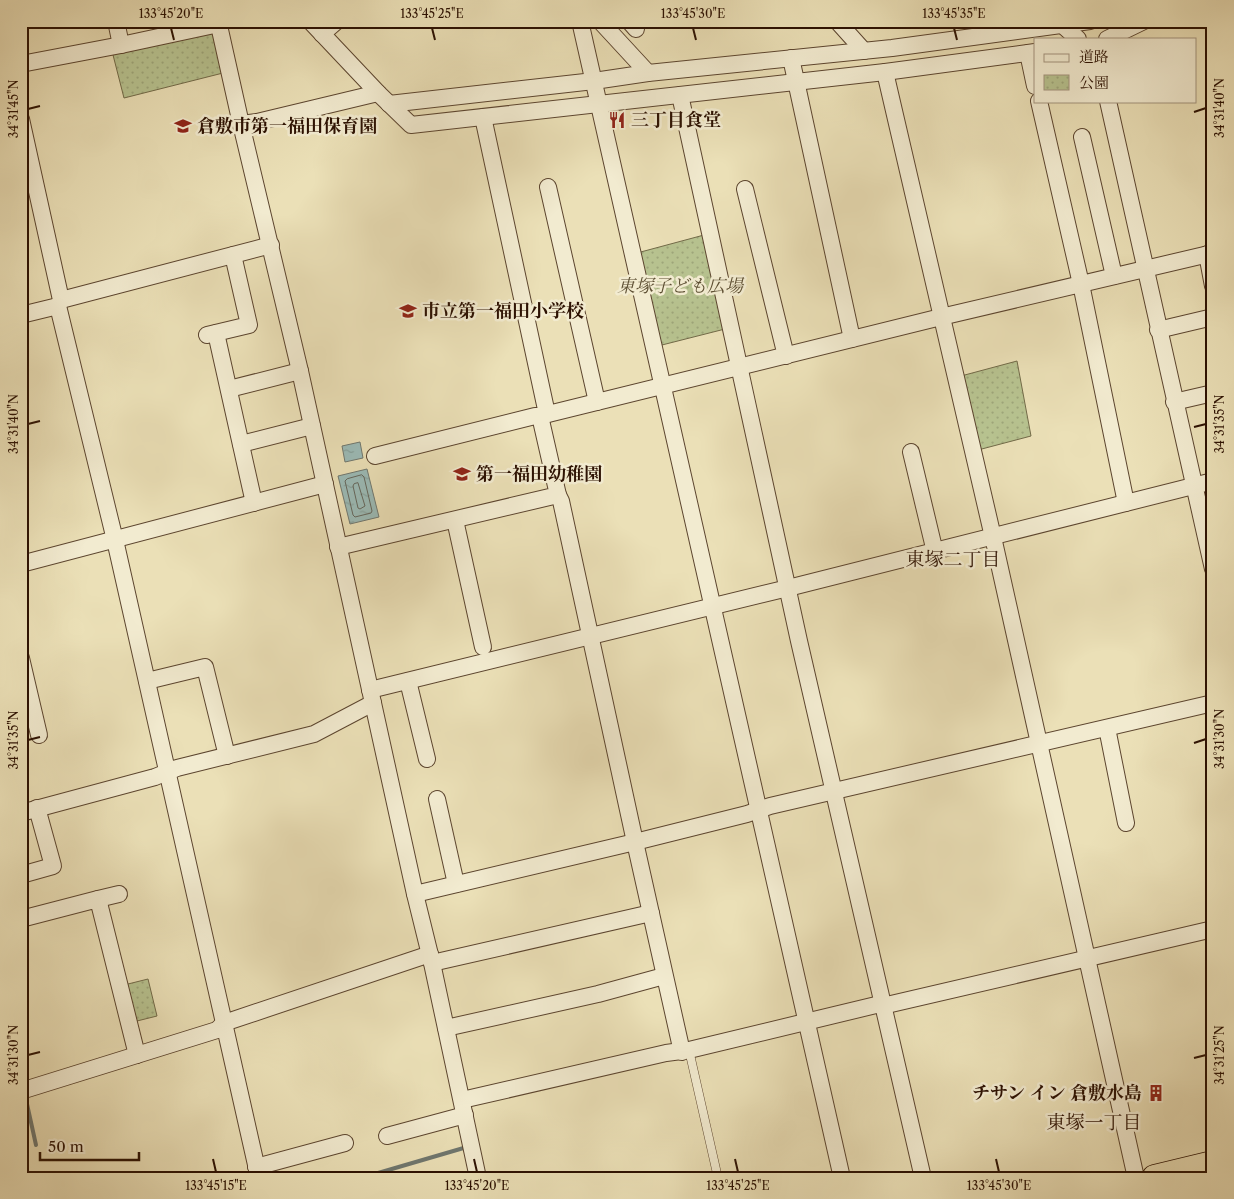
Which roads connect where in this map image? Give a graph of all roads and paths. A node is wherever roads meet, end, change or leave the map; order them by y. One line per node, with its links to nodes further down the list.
1 (116, 21): 14 (street)
2 (310, 21): 11 (street)
3 (337, 21): 11 (street)
4 (580, 21): 24 (street)
5 (600, 21): 20 (street)
6 (837, 21): 15 (street)
7 (1090, 21): 10 (street)
8 (1144, 21): 13 (street)
9 (219, 22): 14 (street); 33 (street)
10 (1060, 23): 12 (street); 15 (street)
11 (322, 34): 27 (street)
12 (1077, 38)
13 (1109, 38)
14 (121, 45): 19 (street)
15 (864, 51): 17 (street)
16 (1032, 52): 21 (street); 22 (street)
17 (833, 54): 18 (street); 23 (street)
18 (791, 58): 20 (street); 25 (street)
19 (21, 64)
20 (648, 72): 24 (street)
21 (886, 72): 23 (street); 46 (street)
22 (1034, 75)
23 (835, 78): 25 (street)
24 (594, 81): 27 (street); 30 (street)
25 (796, 82): 26 (street); 49 (street)
26 (680, 95): 30 (street); 51 (street)
27 (383, 99): 31 (street); 33 (street)
28 (1039, 102): 42 (street)
29 (1108, 102): 40 (street)
30 (599, 104): 31 (street); 53 (street)
31 (483, 116): 58 (street)
32 (21, 119): 44 (street)
33 (246, 123): 37 (street)
34 (1082, 137): 41 (street)
35 (548, 187): 56 (street)
36 (745, 189): 50 (street)
37 (271, 245): 39 (street); 52 (street)
38 (1210, 254): 40 (street); 43 (street)
39 (233, 255): 44 (street); 54 (street)
40 (1145, 269): 41 (street); 48 (street)
41 (1114, 276): 42 (street)
42 (1081, 284): 46 (street); 68 (street)
43 (1213, 286)
44 (59, 303): 45 (street); 71 (street)
45 (21, 315)
46 (941, 317): 49 (street); 70 (street)
47 (1213, 317): 48 (street)
48 (1158, 330): 57 (street)
49 (852, 339): 50 (street)
50 (786, 356): 51 (street)
51 (739, 368): 53 (street); 76 (street)
52 (300, 372): 54 (street); 59 (street)
53 (663, 387): 56 (street); 77 (street)
54 (228, 389): 60 (street)
55 (1213, 392): 57 (street)
56 (597, 402): 58 (street)
57 (1174, 402): 65 (street)
58 (544, 415): 62 (street); 66 (street)
59 (312, 426): 60 (street); 64 (street)
60 (241, 444): 67 (street)
61 (910, 452): 73 (street)
62 (376, 456)
63 (1213, 481): 65 (street)
64 (325, 484): 67 (street); 72 (street)
65 (1193, 486): 68 (street); 75 (street)
66 (558, 495): 69 (street); 78 (street)
67 (254, 503): 71 (street)
68 (1126, 503): 70 (street)
69 (455, 520): 72 (street); 79 (street)
70 (993, 538): 73 (street); 87 (street)
71 (115, 540): 74 (street); 81 (street)
72 (342, 547): 83 (street)
73 (935, 552): 76 (street)
74 (21, 564)
75 (1213, 570)
76 (788, 588): 77 (street); 91 (street)
77 (713, 606): 78 (street); 94 (street)
78 (591, 636): 82 (street); 97 (street)
79 (483, 647)
80 (21, 658): 86 (street)
81 (147, 681): 88 (street); 90 (street)
82 (408, 682): 83 (street); 89 (street)
83 (373, 693): 88 (street); 101 (street)
84 (1213, 703): 85 (street)
85 (1107, 728): 87 (street); 96 (street)
86 (39, 735)
87 (1039, 744): 91 (street); 107 (street)
88 (227, 756): 90 (street)
89 (426, 759)
90 (166, 772): 93 (street); 111 (street)
91 (834, 792): 94 (street); 109 (street)
92 (437, 799): 99 (street)
93 (38, 808): 95 (street); 98 (street)
94 (759, 810): 97 (street); 110 (street)
95 (21, 812)
96 (1126, 823)
97 (635, 842): 99 (street); 103 (street)
98 (21, 875)
99 (456, 884): 101 (street)
100 (119, 894): 102 (street)
101 (415, 894): 106 (street)
102 (98, 899): 104 (street); 114 (street)
103 (651, 913): 106 (street); 108 (street)
104 (21, 919)
105 (1213, 929): 107 (street)
106 (431, 958): 111 (street); 112 (street)
107 (1086, 958): 109 (street); 125 (street)
108 (664, 976): 112 (street); 113 (street)
109 (883, 1005): 110 (street); 124 (street)
110 (808, 1022): 113 (street); 123 (street)
111 (224, 1023): 114 (street); 120 (street)
112 (446, 1028): 116 (street)
113 (686, 1051): 116 (street); 122 (lane)
114 (137, 1055): 115 (street)
115 (24, 1091)
116 (466, 1103): 117 (street); 121 (street)
117 (386, 1136)
118 (345, 1143): 120 (street)
119 (1213, 1164): 126 (highway)
120 (258, 1172)
121 (478, 1178)
122 (718, 1178)
123 (842, 1178)
124 (923, 1178)
125 (1136, 1178)
126 (1155, 1178)

